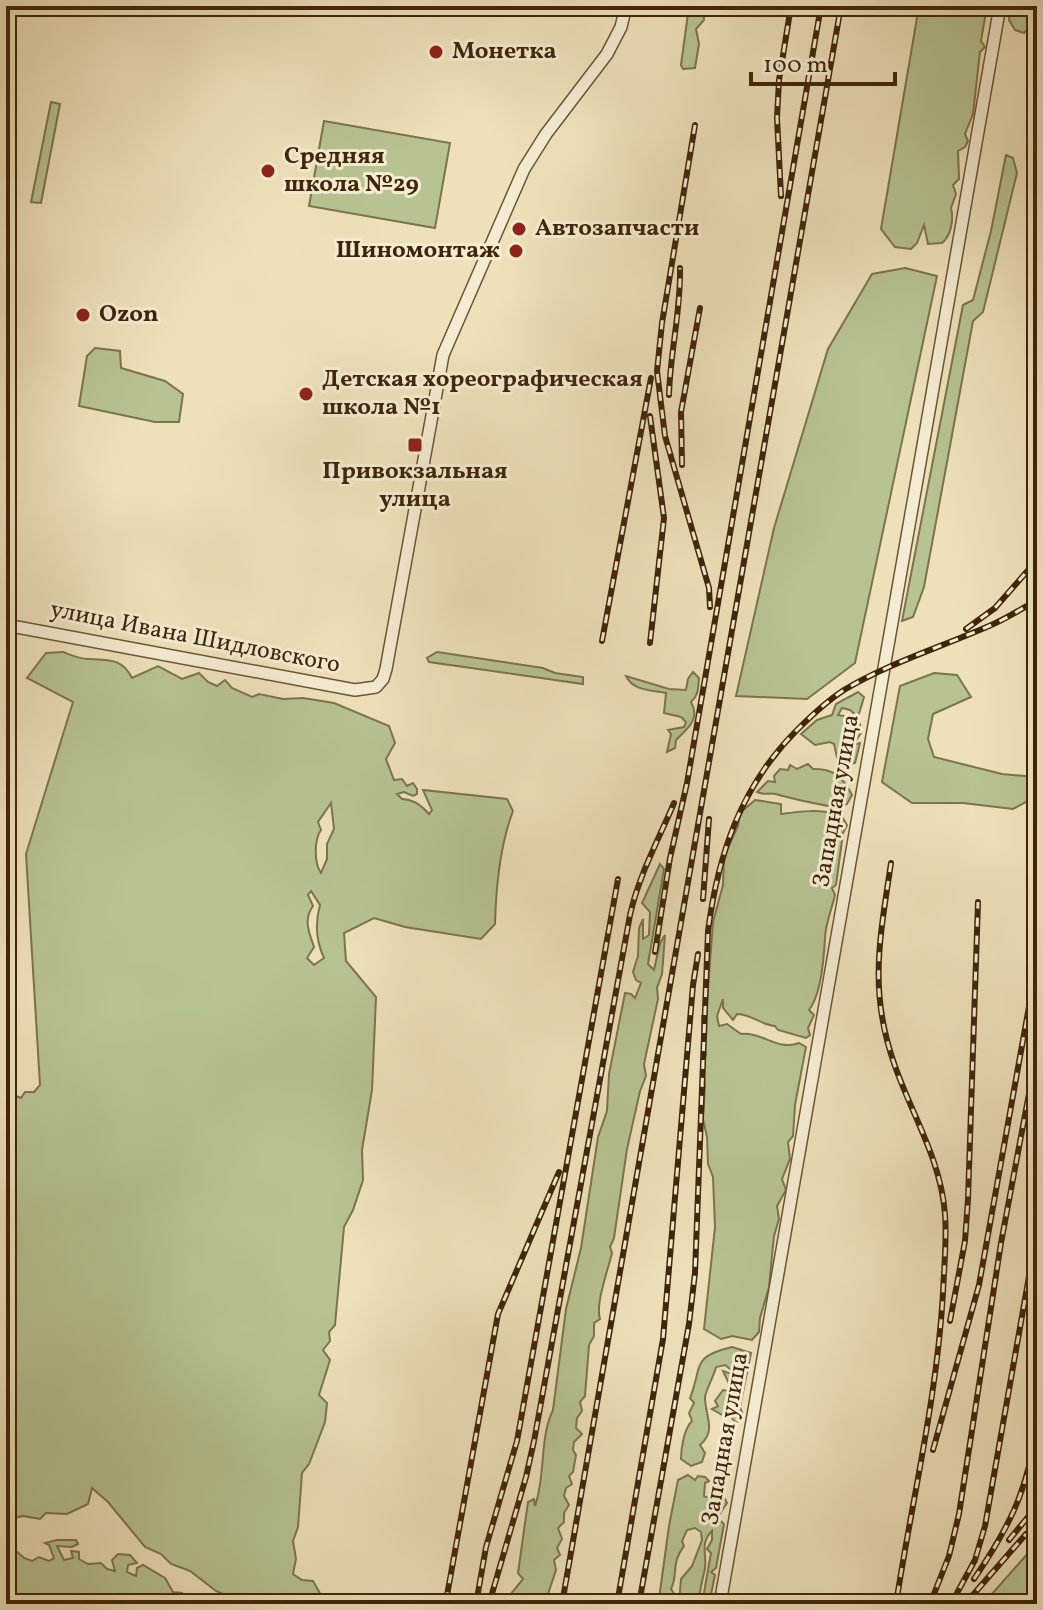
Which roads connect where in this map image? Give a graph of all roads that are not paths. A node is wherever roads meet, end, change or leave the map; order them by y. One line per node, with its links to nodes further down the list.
1 (626, 6): 3 (street, улица Ивана Шидловского)
2 (1000, 6): 4 (street, Западная улица)
3 (6, 625)
4 (720, 1604)

